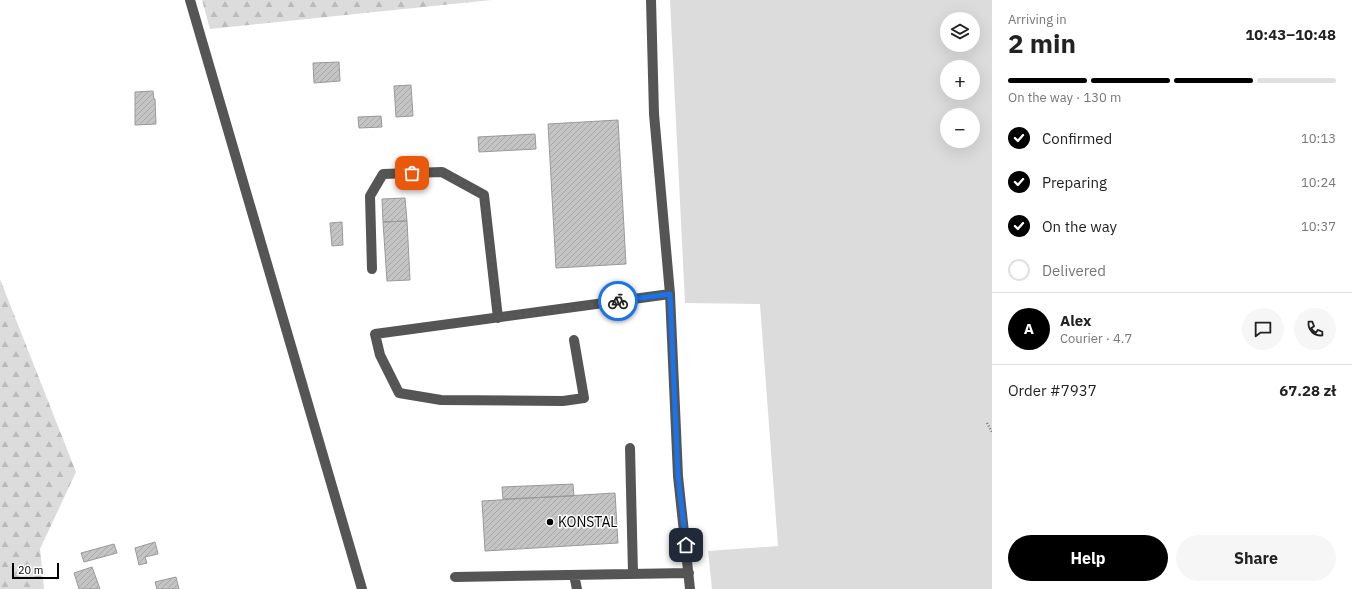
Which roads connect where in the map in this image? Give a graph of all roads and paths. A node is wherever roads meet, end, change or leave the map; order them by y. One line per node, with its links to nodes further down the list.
1 (190, 0): 14 (street)
2 (651, 0): 4 (street)
3 (372, 269): 5 (street)
4 (670, 294): 5 (street); 11 (street)
5 (498, 318): 6 (street)
6 (574, 340)
7 (987, 423): 8 (path)
8 (992, 432)
9 (630, 448): 10 (street)
10 (633, 573): 11 (street); 12 (street)
11 (689, 573): 16 (street)
12 (574, 574): 13 (street); 15 (street)
13 (455, 577)
14 (362, 589)
15 (577, 589)
16 (690, 589)

